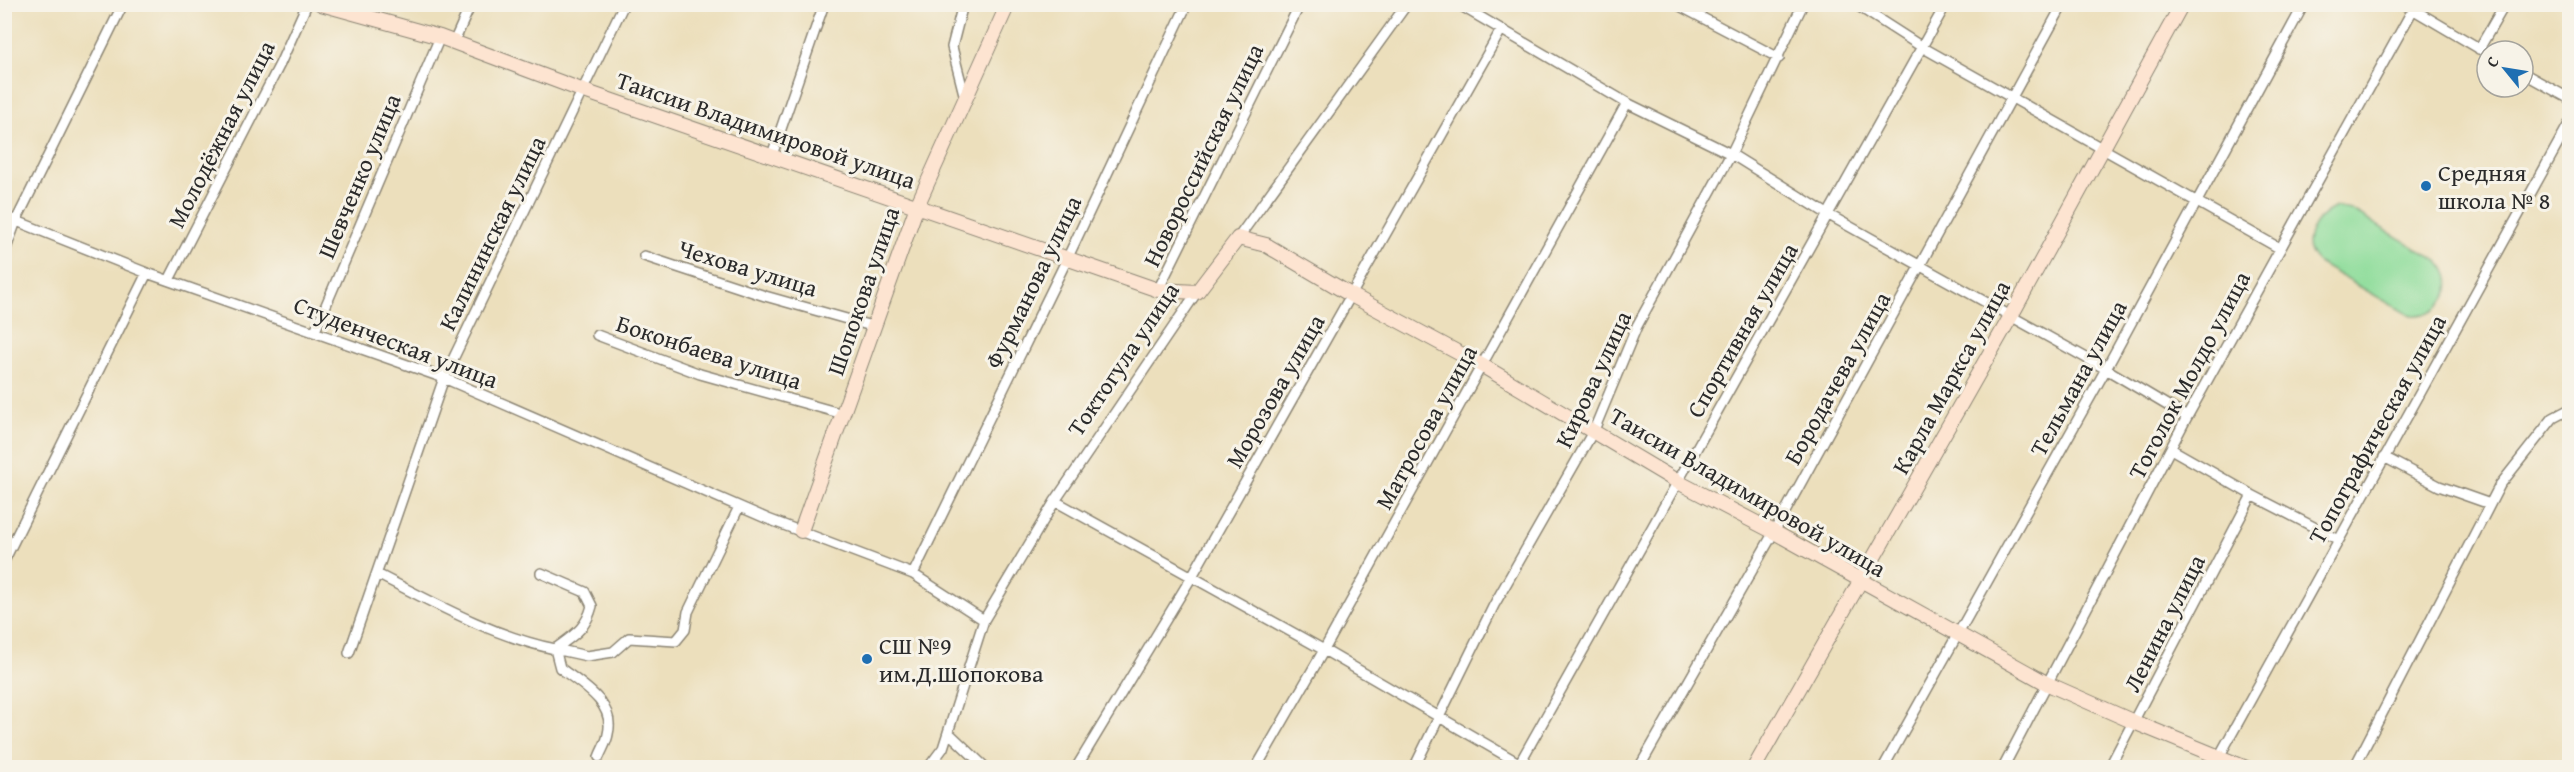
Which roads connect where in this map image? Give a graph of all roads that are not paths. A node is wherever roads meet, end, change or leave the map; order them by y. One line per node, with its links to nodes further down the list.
1 (123, 4): 43 (street)
2 (307, 4): 51 (street, Молодёжная улица)
3 (321, 4): 23 (street, Таисии Владимировой улица)
4 (471, 4): 25 (street)
5 (624, 4): 30 (street, Калининская улица)
6 (824, 4): 38 (street)
7 (963, 4): 33 (street)
8 (1008, 4): 33 (street, Шопокова улица)
9 (1187, 4): 48 (street, Фурманова улица)
10 (1300, 4): 52 (street, Новороссийская улица)
11 (1407, 4): 44 (street, Токтогула улица)
12 (1458, 4): 22 (street)
13 (1676, 4): 28 (street)
14 (1803, 4): 28 (street, Кирова улица)
15 (1855, 4): 27 (street)
16 (1946, 4): 27 (street, Спортивная улица)
17 (2063, 4): 31 (street, Бородачева улица)
18 (2182, 4): 36 (street, Карла Маркса улица)
19 (2304, 4): 39 (street, Тельмана улица)
20 (2505, 4): 24 (street)
21 (2411, 6): 26 (street); 45 (street, Тоголок Молдо улица)
22 (1501, 30): 34 (street); 54 (street, Морозова улица)
23 (440, 37): 25 (street, Таисии Владимировой улица); 57 (street, Шевченко улица)
24 (2489, 39)
25 (454, 42): 30 (street, Таисии Владимировой улица)
26 (2475, 46)
27 (1922, 47): 31 (street); 41 (street, Спортивная улица)
28 (1779, 58): 37 (street, Кирова улица)
29 (2535, 80): 32 (street)
30 (584, 91): 38 (street, Таисии Владимировой улица); 61 (street, Калининская улица)
31 (2011, 97): 36 (street); 49 (street, Бородачева улица)
32 (2570, 99)
33 (966, 100): 40 (street, Шопокова улица)
34 (1628, 103): 37 (street); 59 (street, Матросова улица)
35 (2570, 122): 67 (street, Топографическая улица)
36 (2102, 147): 39 (street); 55 (street, Карла Маркса улица)
37 (1731, 154): 41 (street); 65 (street, Кирова улица)
38 (772, 155): 40 (street, Таисии Владимировой улица)
39 (2196, 200): 45 (street); 60 (street, Тельмана улица)
40 (916, 206): 48 (street, Таисии Владимировой улица); 56 (street, Шопокова улица)
41 (1829, 215): 49 (street); 68 (street, Спортивная улица)
42 (4, 216): 43 (street, Студенческая улица)
43 (16, 220): 46 (street); 50 (street, Студенческая улица)
44 (1238, 238): 53 (street, Токтогула улица); 54 (street, Таисии Владимировой улица)
45 (2279, 248): 64 (street, Тоголок Молдо улица)
46 (6, 251)
47 (644, 256): 56 (street, Чехова улица)
48 (1067, 259): 52 (street, Таисии Владимировой улица); 79 (street, Фурманова улица)
49 (1922, 265): 55 (street); 74 (street, Бородачева улица)
50 (147, 273): 51 (street, Студенческая улица); 76 (street)
51 (169, 280): 57 (street, Студенческая улица)
52 (1158, 290): 53 (street, Таисии Владимировой улица)
53 (1197, 291): 70 (street, Токтогула улица)
54 (1351, 295): 59 (street, Таисии Владимировой улица); 80 (street, Морозова улица)
55 (2011, 316): 60 (street); 81 (street, Карла Маркса улица)
56 (875, 327): 63 (street, Шопокова улица)
57 (315, 331): 61 (street, Студенческая улица)
58 (597, 335): 63 (street, Боконбаева улица)
59 (1483, 366): 65 (street, Таисии Владимировой улица); 85 (street, Матросова улица)
60 (2106, 369): 64 (street); 83 (street, Тельмана улица)
61 (444, 378): 72 (street, Студенческая улица); 78 (street, Калининская улица)
62 (2570, 409): 71 (street)
63 (843, 414): 73 (street, Шопокова улица)
64 (2187, 417): 66 (street, Тоголок Молдо улица)
65 (1594, 430): 68 (street, Таисии Владимировой улица); 88 (street, Кирова улица)
66 (2171, 449): 69 (street); 87 (street, Тоголок Молдо улица)
67 (2384, 457): 71 (street); 75 (street, Топографическая улица)
68 (1678, 482): 74 (street, Таисии Владимировой улица); 93 (street, Спортивная улица)
69 (2252, 495): 75 (street); 89 (street, Ленина улица)
70 (1055, 501): 80 (street); 82 (street, Токтогула улица)
71 (2490, 504): 105 (street)
72 (739, 507): 73 (street, Студенческая улица); 84 (street)
73 (801, 531): 79 (street)
74 (1774, 532): 81 (street, Таисии Владимировой улица); 99 (street, Бородачева улица)
75 (2339, 540): 91 (street, Топографическая улица)
76 (4, 561)
77 (541, 573): 84 (street)
78 (377, 574): 84 (street); 86 (street, Калининская улица)
79 (913, 574): 82 (street)
80 (1191, 578): 85 (street); 96 (street, Морозова улица)
81 (1862, 582): 83 (street, Таисии Владимировой улица); 100 (street, Карла Маркса улица)
82 (984, 620): 90 (street, Токтогула улица)
83 (1957, 635): 87 (street, Таисии Владимировой улица); 101 (street, Тельмана улица)
84 (555, 648): 92 (street)
85 (1324, 650): 88 (street); 97 (street, Матросова улица)
86 (349, 653)
87 (2048, 684): 89 (street, Таисии Владимировой улица); 102 (street, Тоголок Молдо улица)
88 (1440, 718): 93 (street); 98 (street, Кирова улица)
89 (2134, 722): 91 (street, Таисии Владимировой улица); 103 (street, Ленина улица)
90 (948, 732): 94 (street, Токтогула улица); 95 (street)
91 (2220, 755): 104 (street, Таисии Владимировой улица)
92 (599, 757)
93 (1521, 766)
94 (928, 768)
95 (986, 768)
96 (1076, 768)
97 (1256, 768)
98 (1414, 768)
99 (1639, 768)
100 (1754, 768)
101 (1883, 768)
102 (2003, 768)
103 (2109, 768)
104 (2246, 768)
105 (2354, 768)

